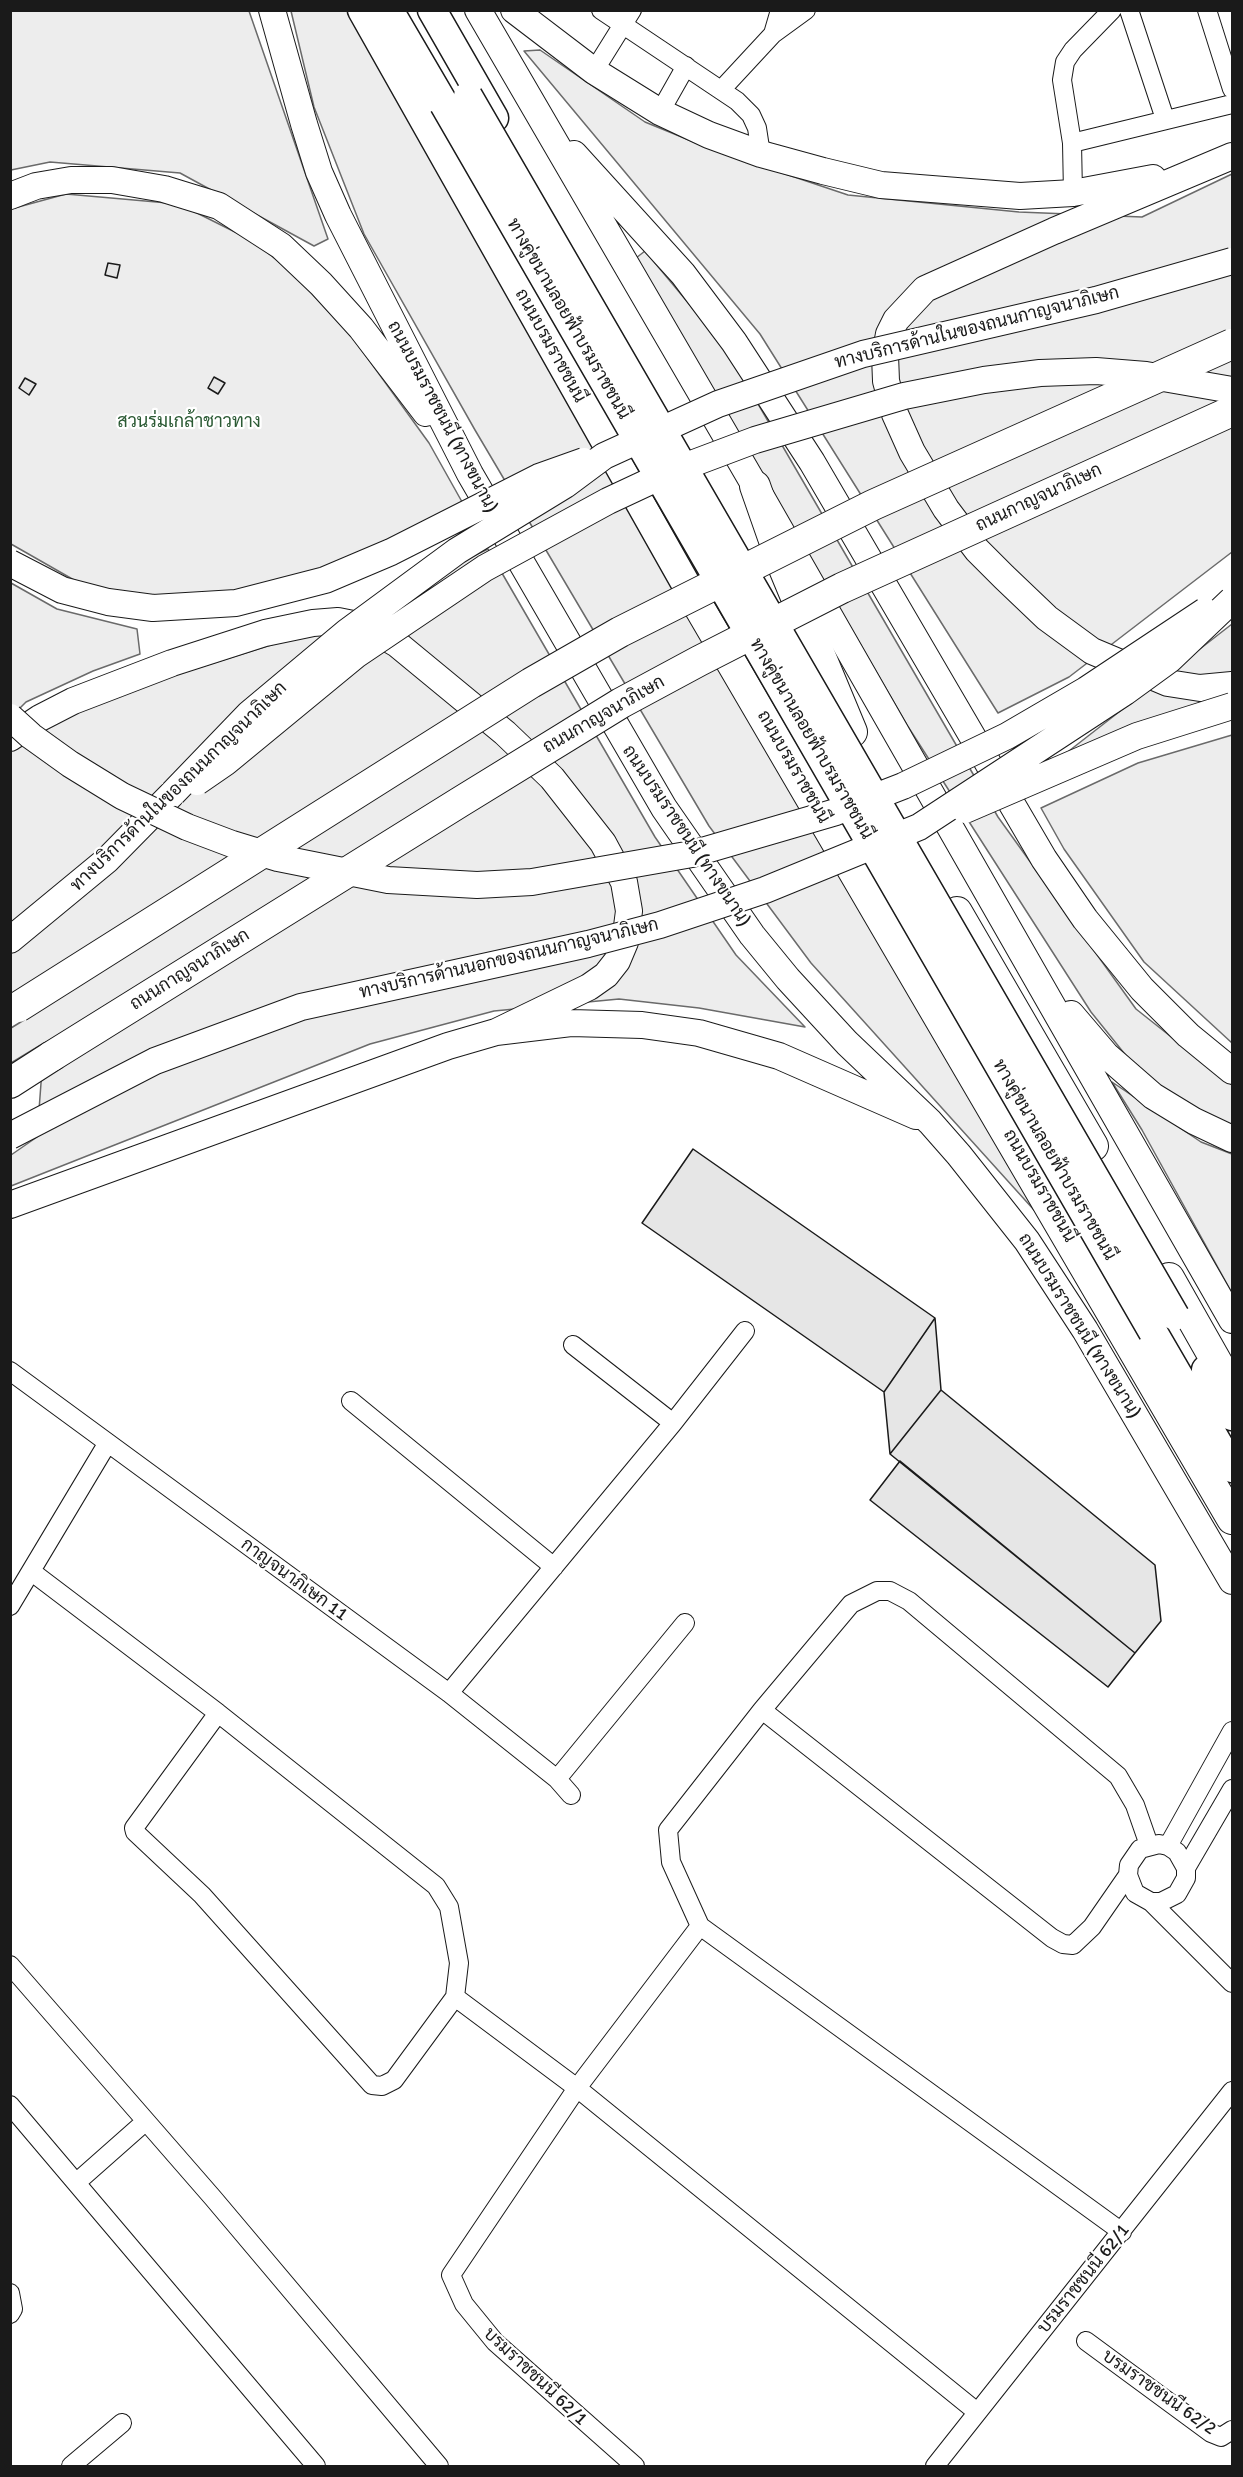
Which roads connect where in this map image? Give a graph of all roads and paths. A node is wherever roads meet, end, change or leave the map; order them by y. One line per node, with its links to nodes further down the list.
1 (272, 10): 33 (main road, ถนนบรมราชชนนี (ทางขนาน))
2 (362, 10): 40 (main road, ถนนบรมราชชนนี)
3 (389, 10): 67 (main road, ทางคู่ขนานลอยฟ้าบรมราชชนนี, bridge)
4 (418, 10): 64 (main road, ทางคู่ขนานลอยฟ้าบรมราชชนนี, bridge)
5 (432, 10): 37 (main road)
6 (478, 10): 23 (main road)
7 (514, 10): 17 (main road)
8 (601, 10): 14 (street)
9 (780, 10): 15 (street)
10 (806, 10): 15 (street)
11 (1112, 10): 24 (street)
12 (1129, 10): 22 (street)
13 (1207, 10): 19 (street)
14 (627, 18): 16 (street); 17 (street)
15 (773, 34): 18 (street)
16 (686, 66): 18 (street); 21 (street)
17 (594, 71): 21 (main road)
18 (722, 89): 25 (street)
19 (1233, 89)
20 (1233, 104): 22 (street)
21 (660, 112): 25 (main road)
22 (1165, 119): 24 (street)
23 (548, 128): 35 (main road); 52 (main road)
24 (1072, 143): 27 (street)
25 (761, 154): 27 (main road)
26 (1223, 160): 27 (main road); 41 (main road)
27 (1073, 193)
28 (10, 196): 33 (main road)
29 (1233, 261): 34 (main road, ทางบริการด้านในของถนนกาญจนาภิเษก, bridge)
30 (1233, 344): 50 (highway, bridge)
31 (1233, 390): 46 (main road, bridge)
32 (1233, 411): 53 (highway, ถนนกาญจนาภิเษก, bridge)
33 (456, 446): 54 (main road, ถนนบรมราชชนนี (ทางขนาน))
34 (604, 456): 36 (main road, bridge); 46 (main road, ทางบริการด้านในของถนนกาญจนาภิเษก, bridge)
35 (755, 486): 44 (highway); 49 (main road)
36 (10, 564)
37 (758, 570): 44 (highway)
38 (1233, 595): 43 (main road, bridge)
39 (1233, 600): 47 (main road, ทางบริการด้านนอกของถนนกาญจนาภิเษก, bridge)
40 (696, 602): 68 (highway, ถนนบรมราชชนนี)
41 (1233, 685)
42 (1233, 706): 47 (main road, bridge)
43 (10, 717)
44 (852, 732): 62 (highway)
45 (10, 738): 51 (main road)
46 (173, 793): 48 (main road, ทางบริการด้านในของถนนกาญจนาภิเษก)
47 (919, 827): 55 (main road, ทางบริการด้านนอกของถนนกาญจนาภิเษก, bridge)
48 (10, 940)
49 (1024, 955): 56 (main road); 58 (main road)
50 (14, 1009)
51 (496, 1032): 54 (main road); 57 (main road)
52 (1233, 1071)
53 (10, 1083)
54 (930, 1122): 71 (main road, ถนนบรมราชชนนี (ทางขนาน))
55 (10, 1136)
56 (1233, 1139)
57 (10, 1205)
58 (1233, 1320)
59 (745, 1331): 65 (street)
60 (573, 1345): 65 (street)
61 (10, 1371): 66 (street, กาญจนาภิเษก 11)
62 (1233, 1389)
63 (351, 1401): 69 (street)
64 (1233, 1416)
65 (673, 1423): 69 (street)
66 (107, 1444): 70 (street); 74 (street, กาญจนาภิเษก 11)
67 (1233, 1468)
68 (1233, 1519)
69 (554, 1567): 74 (street)
70 (32, 1572): 72 (street); 76 (street)
71 (1233, 1581)
72 (10, 1606)
73 (685, 1623): 78 (street)
74 (449, 1693): 78 (street, กาญจนาภิเษก 11)
75 (762, 1710): 81 (street); 84 (street); 86 (street)
76 (218, 1713): 89 (street); 89 (street)
77 (1233, 1731): 82 (street)
78 (557, 1779): 80 (street, กาญจนาภิเษก 11)
79 (1233, 1789): 83 (street)
80 (572, 1795)
81 (1149, 1845): 82 (street); 84 (street)
82 (1168, 1846): 83 (street)
83 (1186, 1868): 85 (street)
84 (1128, 1875): 85 (street)
85 (1151, 1902): 88 (street)
86 (700, 1926): 90 (street); 95 (street)
87 (10, 1965): 93 (street)
88 (1233, 1983)
89 (455, 1996): 90 (street)
90 (577, 2088): 99 (street); 105 (street, บรมราชชนนี 62/1)
91 (1233, 2091): 95 (street, บรมราชชนนี 62/1)
92 (10, 2105): 94 (street)
93 (146, 2121): 94 (street); 104 (street)
94 (77, 2182): 103 (street)
95 (1122, 2232): 99 (street, บรมราชชนนี 62/1)
96 (10, 2293): 97 (street)
97 (10, 2314)
98 (1086, 2341): 101 (street, บรมราชชนนี 62/2)
99 (977, 2412): 106 (street, บรมราชชนนี 62/1)
100 (122, 2423): 102 (street)
101 (1233, 2430)
102 (71, 2466)
103 (316, 2466)
104 (439, 2466)
105 (635, 2466)
106 (935, 2466)

